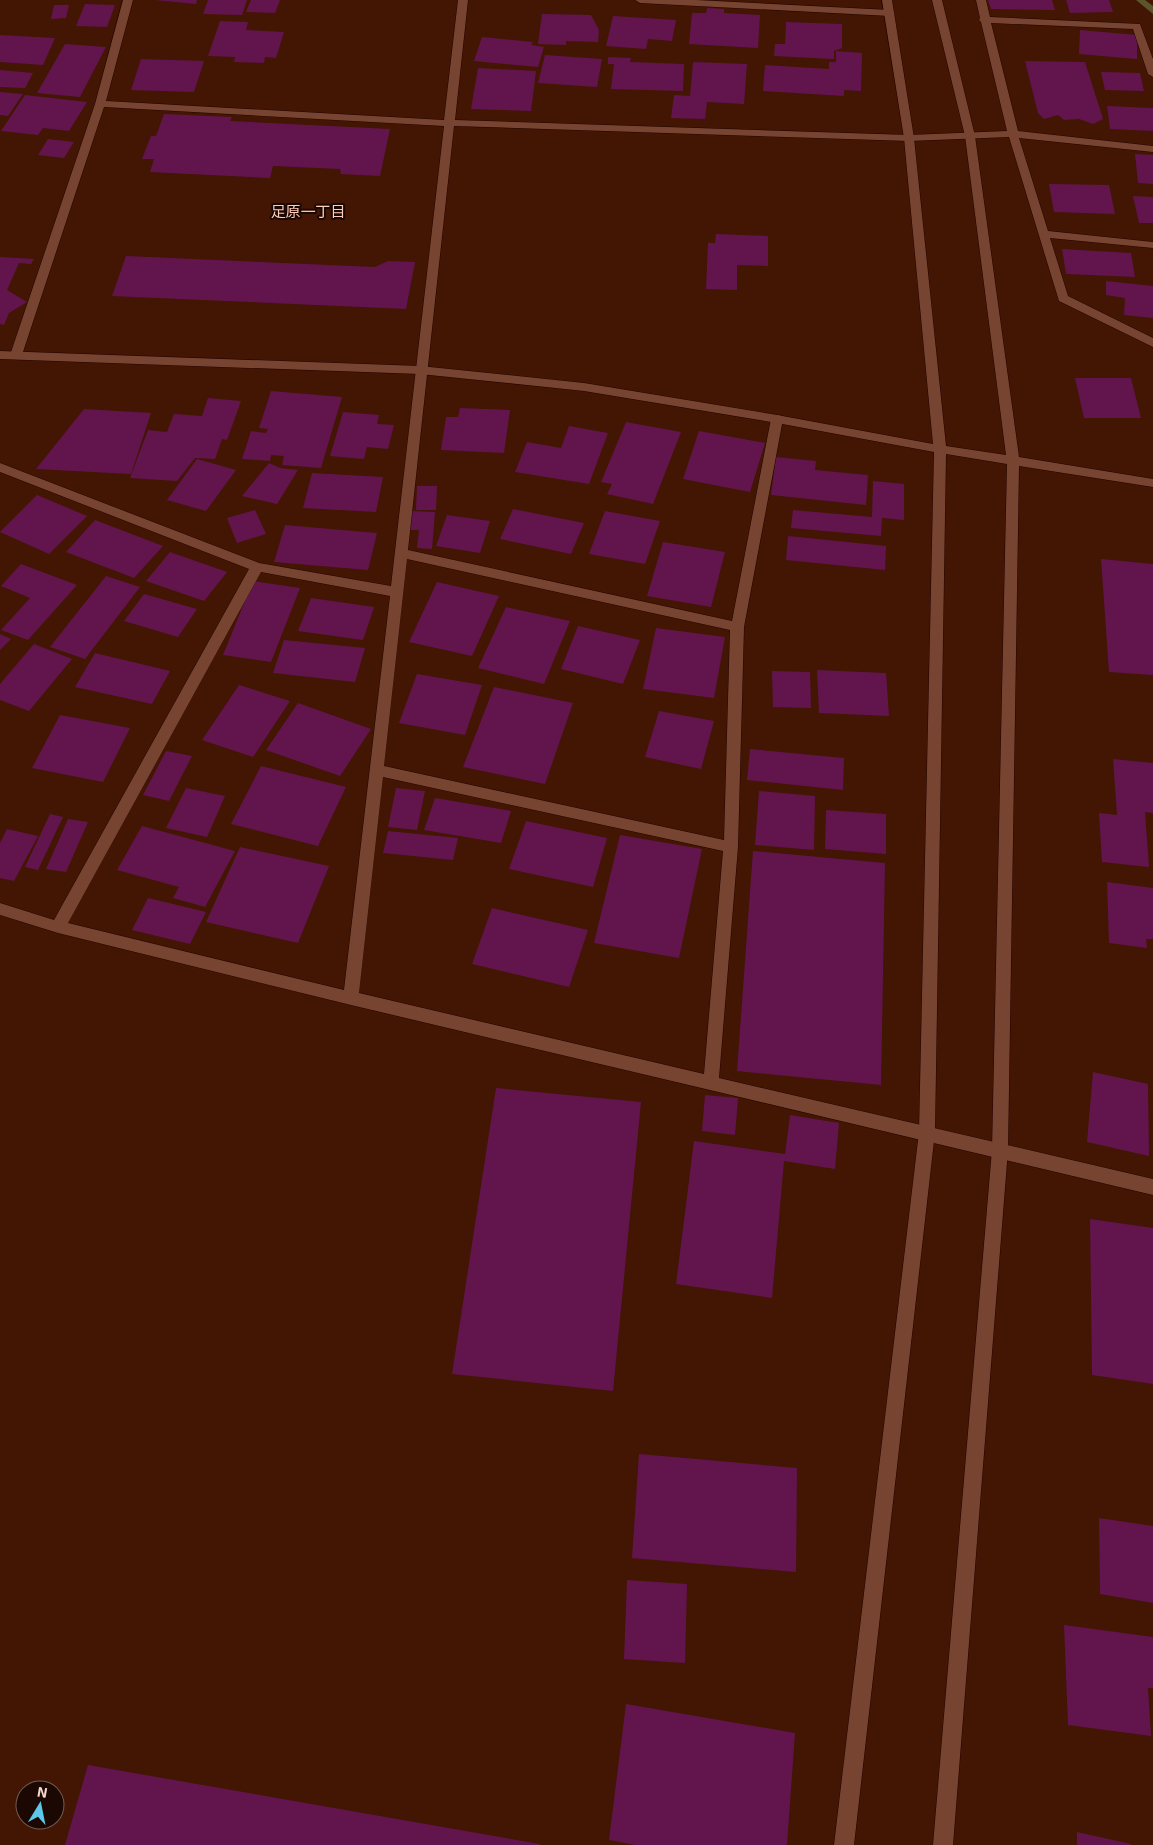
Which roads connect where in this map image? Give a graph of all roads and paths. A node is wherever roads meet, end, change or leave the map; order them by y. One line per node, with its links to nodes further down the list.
1 (128, 0): 9 (street)
2 (463, 0): 10 (street)
3 (640, 0): 6 (street)
4 (937, 0): 12 (street)
5 (981, 0): 7 (street)
6 (889, 7): 13 (street)
7 (984, 20): 8 (street); 11 (street)
8 (1153, 74)
9 (100, 104): 10 (street); 19 (street)
10 (449, 123): 13 (street); 20 (street)
11 (1013, 134): 12 (street); 14 (street); 15 (street)
12 (970, 136): 13 (street); 23 (street)
13 (909, 138): 22 (street)
14 (1153, 149)
15 (1044, 234): 16 (street); 17 (street)
16 (1153, 245)
17 (1153, 343)
18 (0, 355): 19 (street)
19 (16, 356): 20 (street)
20 (420, 370): 21 (street); 26 (street)
21 (777, 419): 22 (street); 29 (street)
22 (940, 449): 23 (street); 36 (street)
23 (1013, 460): 25 (street); 37 (street)
24 (0, 467): 27 (street)
25 (1153, 483)
26 (400, 553): 28 (street); 29 (street)
27 (256, 567): 28 (street); 33 (street)
28 (396, 592): 30 (street)
29 (737, 627): 31 (street)
30 (376, 770): 31 (street); 34 (street)
31 (731, 847): 35 (street)
32 (0, 909): 33 (street)
33 (58, 927): 34 (street)
34 (351, 998): 35 (street)
35 (711, 1083): 36 (street)
36 (927, 1132): 37 (street); 39 (street)
37 (1000, 1150): 38 (street); 40 (street)
38 (1153, 1186)
39 (844, 1845)
40 (943, 1845)

